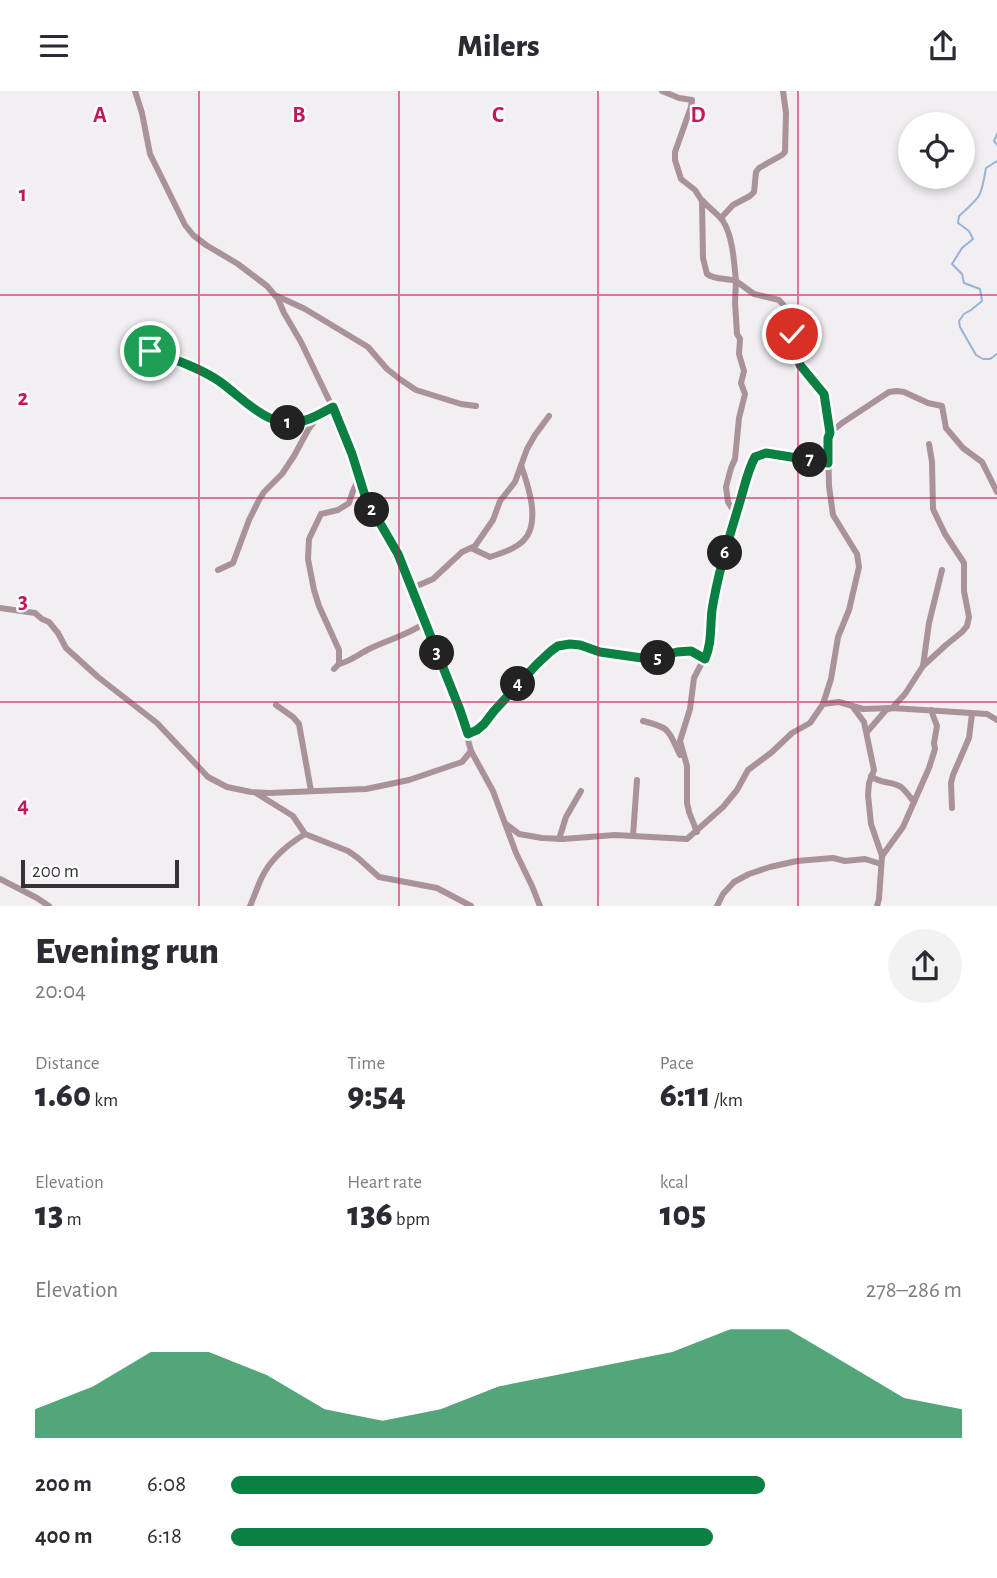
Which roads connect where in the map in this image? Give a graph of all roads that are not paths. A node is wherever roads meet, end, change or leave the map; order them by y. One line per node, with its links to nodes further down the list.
1 (135, 91): 7 (street)
2 (662, 91): 4 (street)
3 (783, 91): 5 (street)
4 (702, 201): 5 (street); 6 (street)
5 (721, 218): 6 (street)
6 (736, 281): 13 (street); 19 (street)
7 (275, 295): 9 (street); 10 (street)
8 (150, 351): 11 (street)
9 (476, 406)
10 (333, 407): 11 (street); 17 (street)
11 (320, 414): 21 (street)
12 (549, 416): 16 (street)
13 (830, 433): 15 (street); 18 (street)
14 (929, 444): 27 (street)
15 (828, 463): 19 (street); 28 (street)
16 (521, 465): 20 (street); 20 (street)
17 (359, 478): 23 (street); 25 (street)
18 (997, 492)
19 (734, 516): 26 (street)
20 (471, 548): 23 (street)
21 (218, 570)
22 (942, 570): 27 (street)
23 (412, 589): 25 (street)
24 (0, 608): 44 (street)
25 (425, 623): 37 (street)
26 (705, 659): 37 (street); 39 (street)
27 (923, 666): 31 (street)
28 (823, 704): 30 (street); 48 (street)
29 (276, 705): 42 (street)
30 (853, 706): 31 (street); 36 (street)
31 (891, 708): 32 (street); 36 (street)
32 (931, 711): 33 (street); 45 (street)
33 (972, 714): 34 (street); 46 (street)
34 (997, 720)
35 (643, 721): 39 (street)
36 (867, 732): 40 (street)
37 (468, 734): 38 (street)
38 (471, 751): 42 (street); 47 (street)
39 (687, 766): 48 (street)
40 (872, 776): 45 (street); 52 (street)
41 (637, 780): 50 (street)
42 (311, 791): 44 (street)
43 (580, 791): 51 (street)
44 (254, 792): 49 (street)
45 (914, 802): 52 (street)
46 (952, 808)
47 (506, 824): 51 (street); 57 (street)
48 (697, 832): 50 (street)
49 (305, 834): 55 (street); 56 (street)
50 (633, 836): 51 (street)
51 (559, 839)
52 (882, 860): 58 (street); 59 (street)
53 (0, 879): 54 (street)
54 (49, 906)
55 (250, 906)
56 (471, 906)
57 (540, 906)
58 (717, 906)
59 (877, 906)

